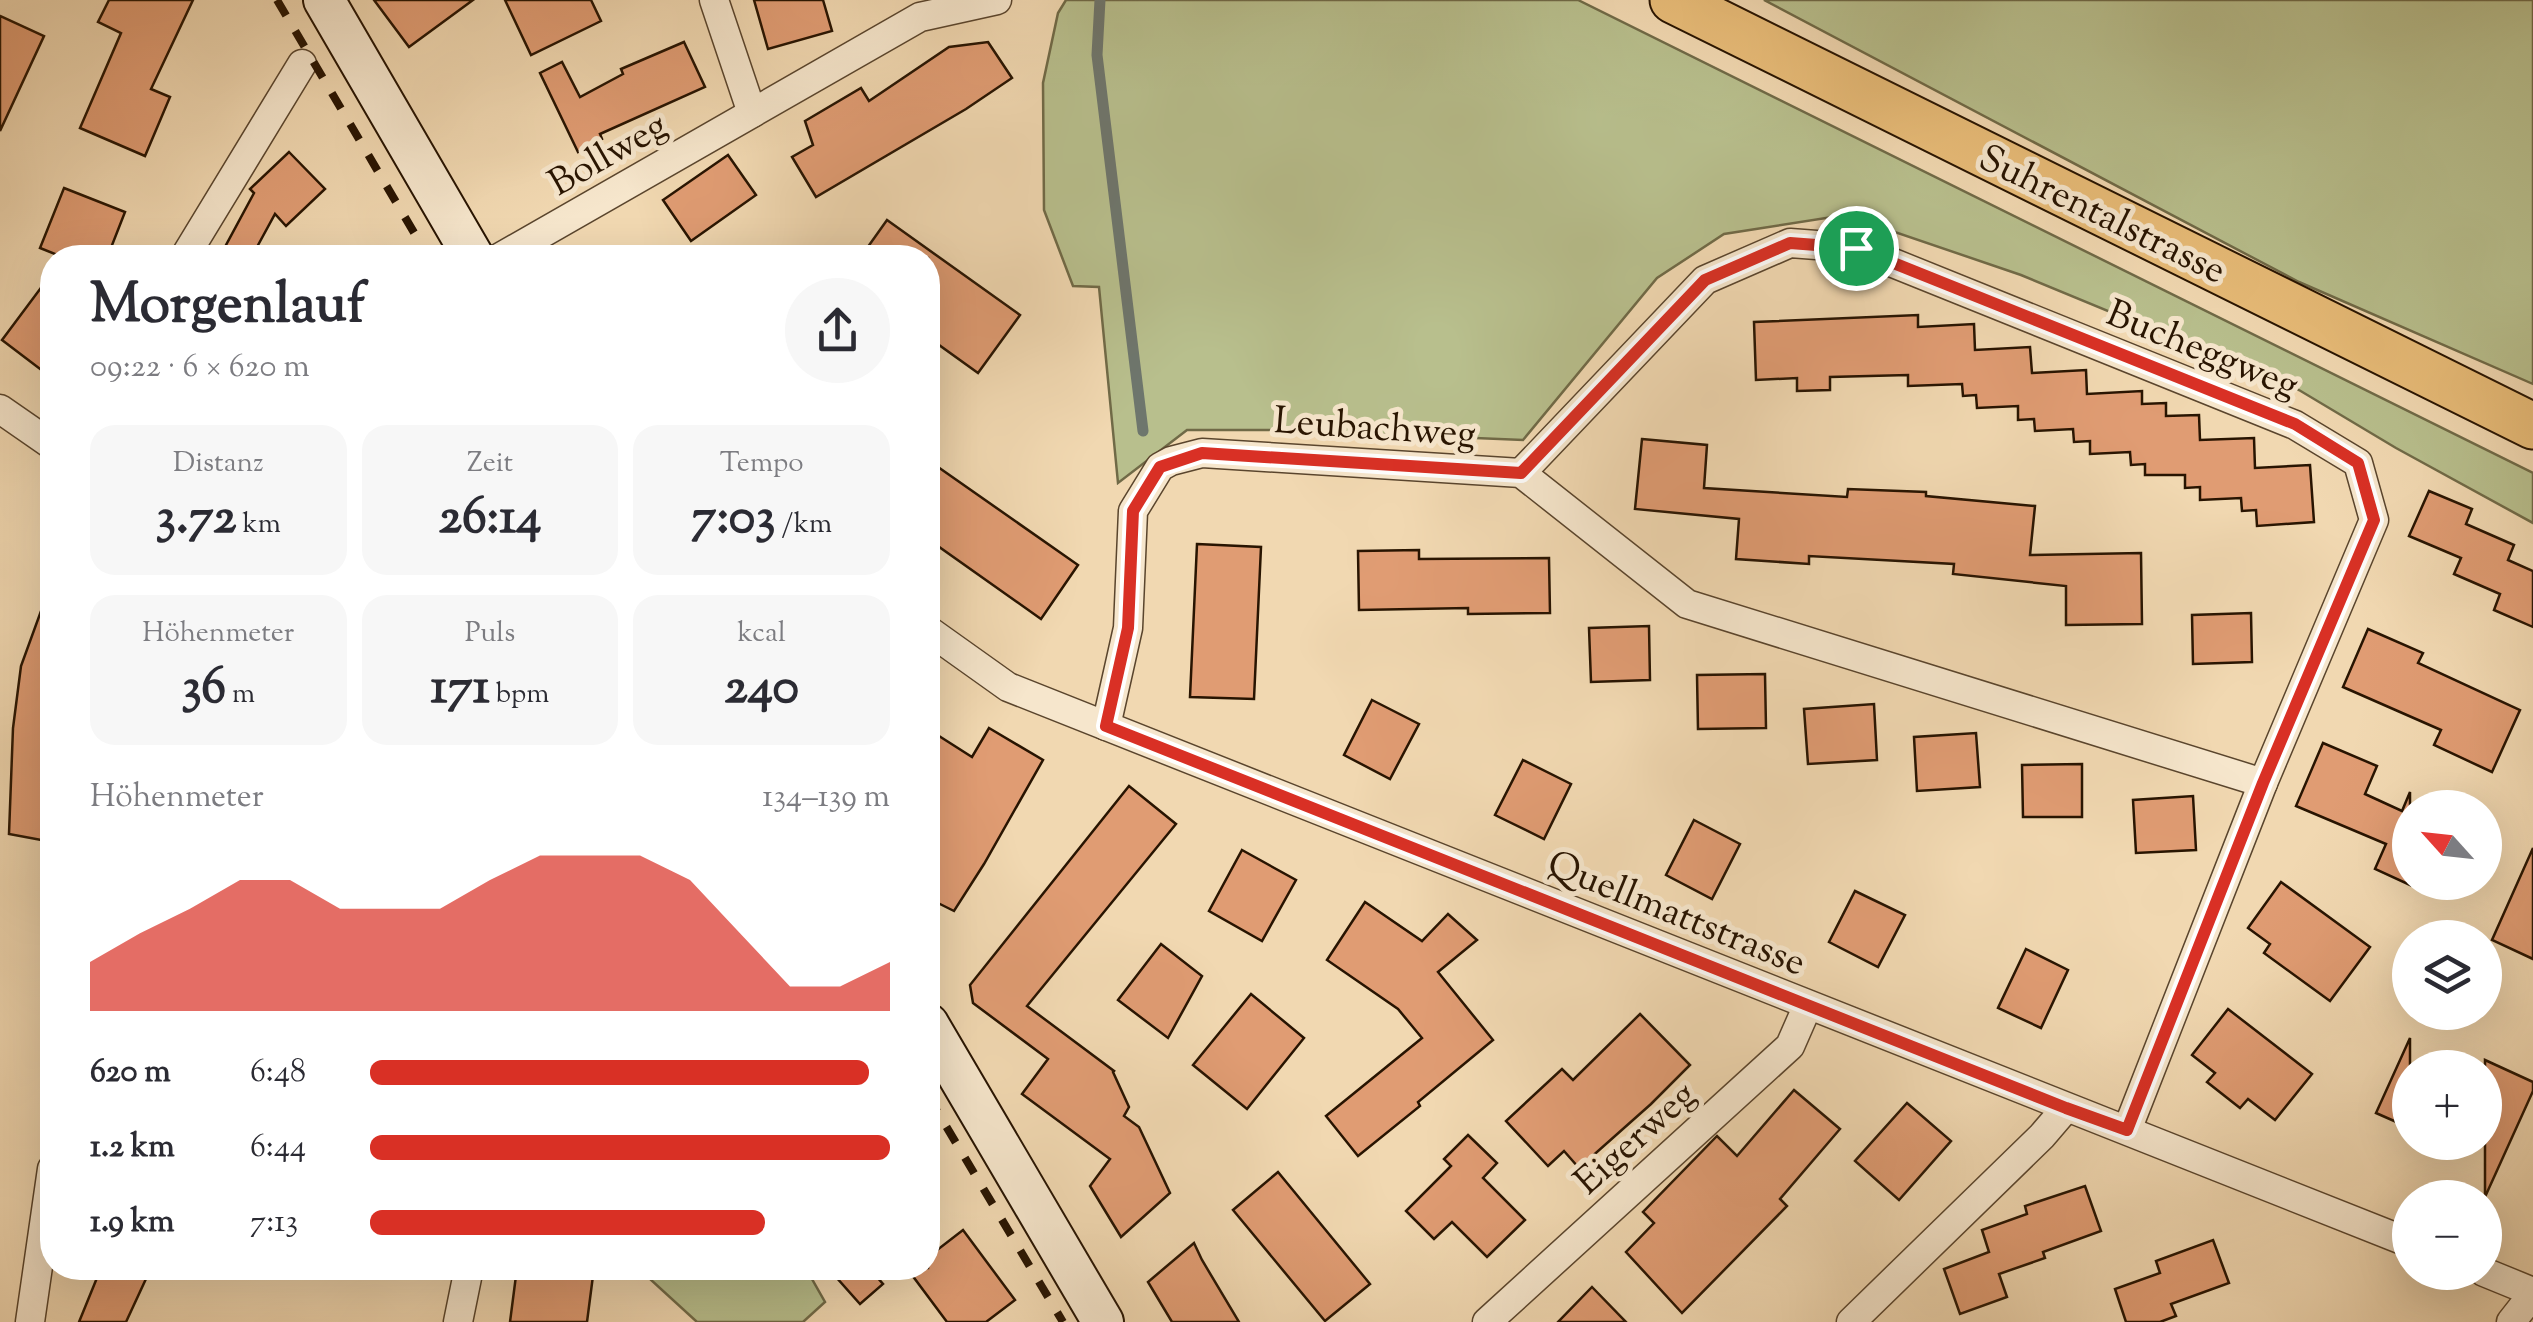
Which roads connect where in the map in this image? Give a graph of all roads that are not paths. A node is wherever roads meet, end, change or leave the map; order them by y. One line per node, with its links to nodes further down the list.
1 (324, 0): 8 (main road)
2 (714, 0): 6 (street)
3 (997, 0): 6 (street, Bollweg)
4 (1673, 0): 11 (main road, Suhrentalstrasse)
5 (302, 64): 7 (street)
6 (752, 113): 9 (street, Bollweg)
7 (192, 245)
8 (466, 245)
9 (522, 245)
10 (0, 409): 12 (street)
11 (2533, 426)
12 (40, 437)
13 (1521, 473): 15 (street, Leubachweg); 16 (street, Leubachweg); 16 (street, Bucheggweg)
14 (940, 639): 15 (street, Quellmattstrasse)
15 (1106, 726): 17 (street, Quellmattstrasse)
16 (2263, 783): 20 (street, Bucheggweg)
17 (1808, 1005): 19 (street, Quellmattstrasse); 26 (street, Eigerweg)
18 (940, 1044): 29 (main road)
19 (2066, 1108): 20 (street, Quellmattstrasse); 30 (street)
20 (2127, 1130): 21 (street, Quellmattstrasse)
21 (2392, 1236)
22 (40, 1252): 27 (street)
23 (467, 1280): 28 (street)
24 (2502, 1280): 25 (street)
25 (2533, 1293): 31 (street)
26 (1496, 1319)
27 (30, 1322)
28 (458, 1322)
29 (1103, 1322)
30 (1851, 1322)
31 (2511, 1322)

